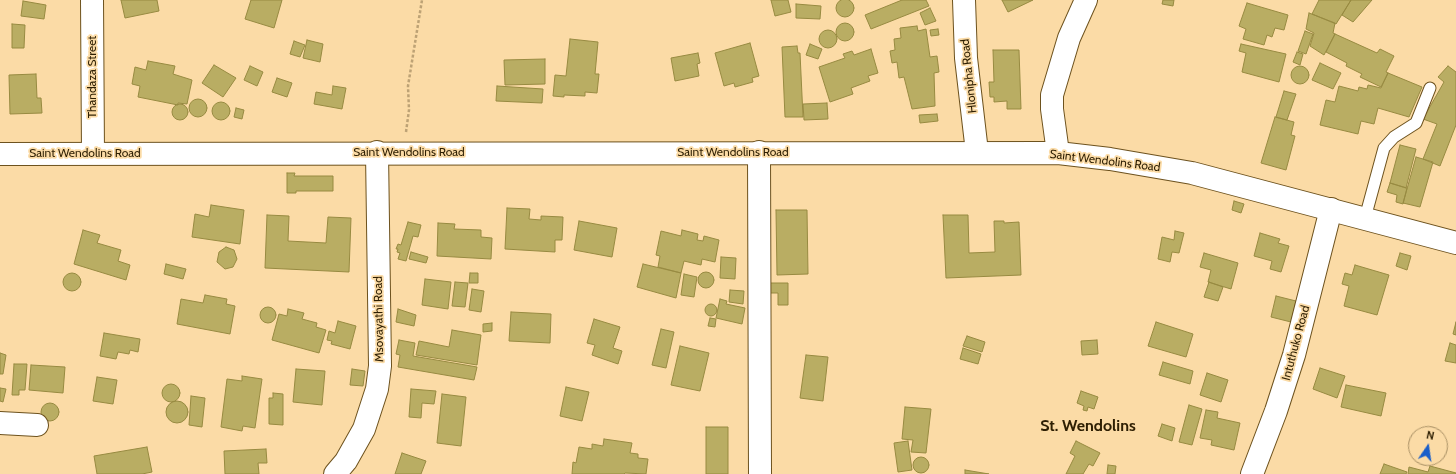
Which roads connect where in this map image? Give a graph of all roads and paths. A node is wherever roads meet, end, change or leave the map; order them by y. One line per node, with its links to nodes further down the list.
1 (92, 0): 10 (street, Thandaza Street)
2 (422, 0): 7 (path)
3 (964, 0): 9 (street, Hlonipha Road)
4 (1086, 0): 11 (street)
5 (1430, 88): 14 (lane)
6 (377, 152): 7 (street, Saint Wendolins Road); 10 (street, Saint Wendolins Road); 18 (street, Msovayathi Road)
7 (400, 152): 8 (street, Saint Wendolins Road)
8 (759, 152): 9 (street, Saint Wendolins Road); 19 (street)
9 (977, 152): 11 (street, Saint Wendolins Road)
10 (93, 153): 12 (street, Saint Wendolins Road)
11 (1058, 153): 13 (street, Saint Wendolins Road)
12 (0, 154)
13 (1331, 209): 14 (street, Saint Wendolins Road); 20 (street, Intuthuko Road)
14 (1365, 218): 15 (street, Saint Wendolins Road)
15 (1456, 243)
16 (0, 423): 17 (street)
17 (37, 425)
18 (336, 474)
19 (760, 474)
20 (1252, 474)

